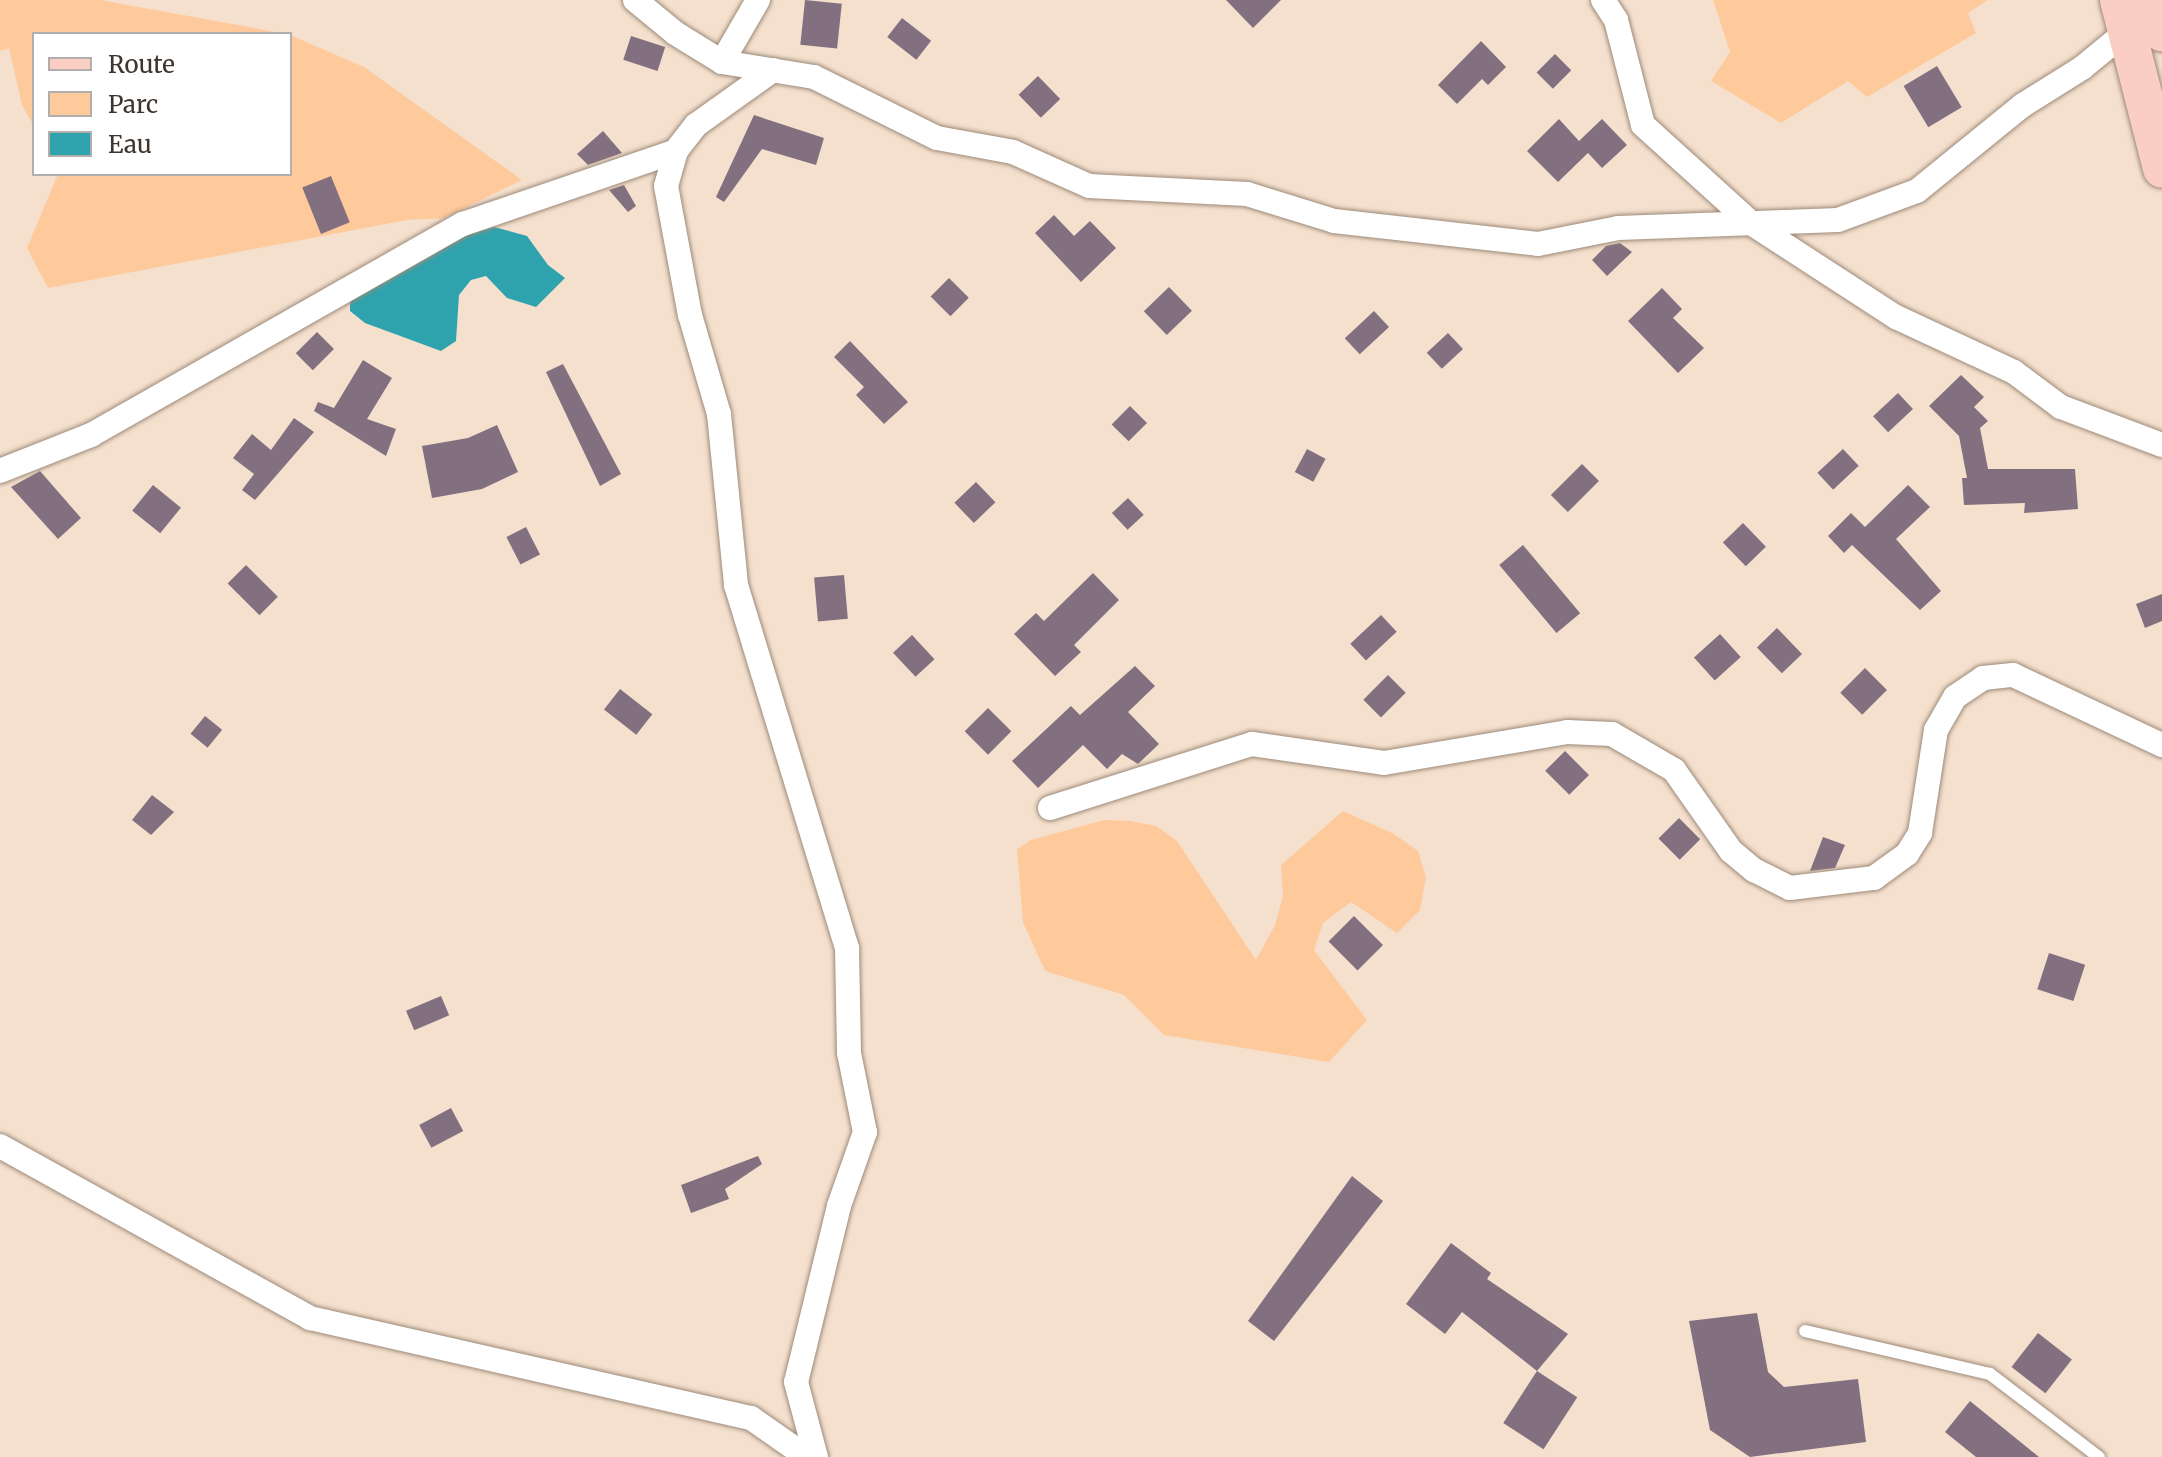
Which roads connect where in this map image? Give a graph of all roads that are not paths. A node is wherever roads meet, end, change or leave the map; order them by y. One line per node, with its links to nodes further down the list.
1 (635, 0): 6 (street)
2 (758, 0): 6 (street)
3 (1603, 0): 10 (street)
4 (2155, 0): 5 (main road)
5 (2136, 21): 9 (main road); 10 (street)
6 (722, 62): 7 (street)
7 (773, 70): 8 (street); 10 (street)
8 (676, 151): 12 (street); 18 (street)
9 (2162, 169)
10 (1751, 223): 11 (street)
11 (2162, 445)
12 (0, 471)
13 (2162, 745): 14 (street)
14 (1050, 808)
15 (0, 1146): 17 (street)
16 (1805, 1331): 19 (lane)
17 (807, 1457)
18 (816, 1457)
19 (2099, 1457)

